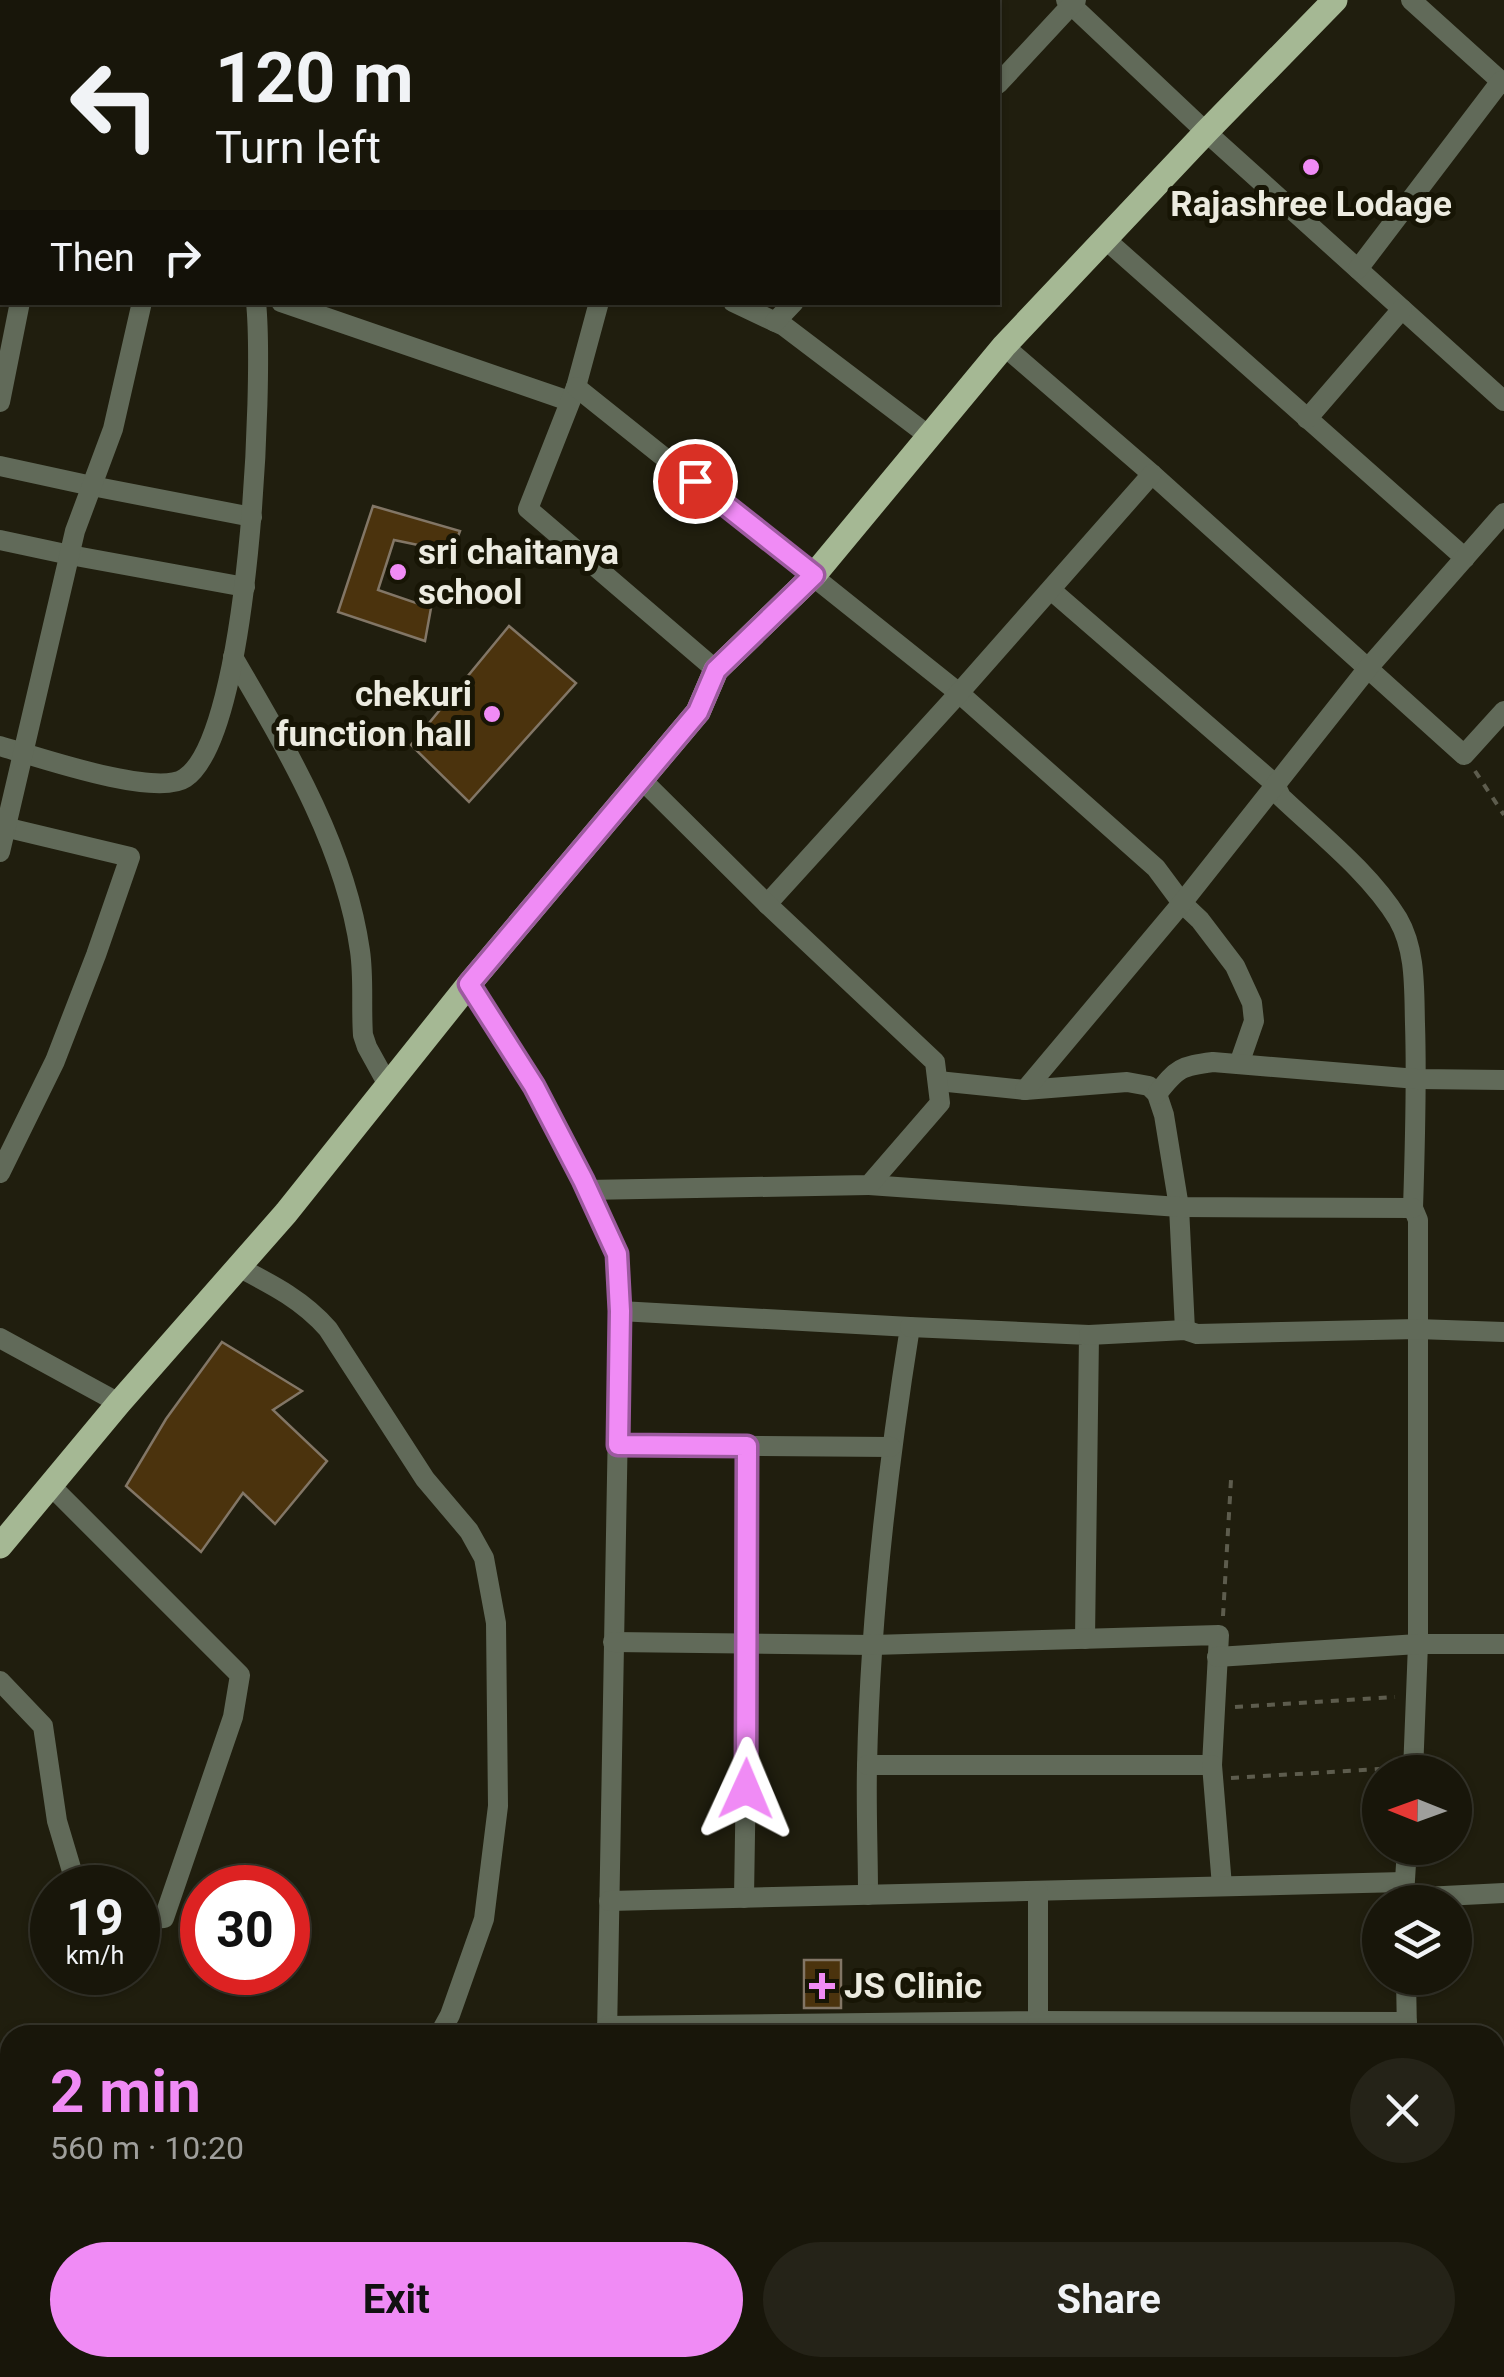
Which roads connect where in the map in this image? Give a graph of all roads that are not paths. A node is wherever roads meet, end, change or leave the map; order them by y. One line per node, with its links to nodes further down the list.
1 (1411, 0): 5 (street)
2 (1071, 2): 4 (street); 6 (street)
3 (1331, 2): 6 (main road)
4 (1000, 82)
5 (1502, 83): 8 (street)
6 (1206, 132): 7 (main road); 8 (street)
7 (1105, 240): 18 (main road); 22 (street)
8 (1358, 269): 16 (street)
9 (19, 305): 20 (street)
10 (141, 305): 26 (street)
11 (256, 305): 28 (street)
12 (291, 305): 19 (street)
13 (598, 305): 19 (street)
14 (739, 305): 17 (street)
15 (791, 305): 17 (street)
16 (1402, 309): 21 (street); 22 (street)
17 (775, 322): 23 (street)
18 (1004, 346): 23 (main road); 25 (street)
19 (573, 394): 32 (street); 37 (street)
20 (0, 402)
21 (1504, 402)
22 (1308, 419): 31 (street)
23 (930, 436): 32 (main road)
24 (0, 466): 26 (street)
25 (1152, 474): 34 (street); 36 (street)
26 (92, 486): 28 (street); 30 (street)
27 (1504, 514): 31 (street)
28 (252, 517): 33 (street)
29 (0, 540): 30 (street)
30 (70, 556): 33 (street); 41 (street)
31 (1464, 558): 36 (street)
32 (814, 575): 37 (main road); 38 (street)
33 (245, 587): 35 (street)
34 (1051, 590): 38 (street); 43 (street)
35 (233, 657): 41 (street); 53 (street)
36 (1368, 668): 39 (street); 43 (street)
37 (716, 670): 42 (main road)
38 (959, 693): 46 (street); 47 (street)
39 (1504, 712)
40 (0, 746): 41 (street)
41 (24, 752): 44 (street)
42 (642, 779): 47 (street); 48 (main road)
43 (1275, 784): 46 (street); 50 (street)
44 (3, 827): 45 (street); 56 (street)
45 (0, 852)
46 (1182, 903): 49 (street); 54 (street)
47 (766, 904): 52 (street)
48 (469, 984): 53 (main road); 58 (street)
49 (1239, 1064): 50 (street); 55 (street)
50 (1416, 1079): 51 (street); 60 (street)
51 (1504, 1080)
52 (938, 1081): 54 (street); 57 (street)
53 (388, 1085): 61 (main road)
54 (1025, 1090): 55 (street)
55 (1157, 1094): 59 (street)
56 (0, 1174)
57 (869, 1186): 58 (street); 59 (street)
58 (586, 1190): 62 (street)
59 (1179, 1208): 60 (street); 65 (street)
60 (1413, 1208): 64 (street)
61 (238, 1267): 69 (main road); 97 (street)
62 (620, 1311): 63 (street); 70 (street)
63 (910, 1327): 67 (street); 72 (street)
64 (1418, 1329): 65 (street); 66 (street); 78 (street)
65 (1185, 1330): 67 (street)
66 (1504, 1332)
67 (1089, 1335): 75 (street)
68 (0, 1338): 69 (street)
69 (118, 1402): 73 (main road)
70 (618, 1445): 71 (street); 76 (street)
71 (747, 1446): 72 (street); 77 (street)
72 (891, 1447): 80 (street)
73 (50, 1485): 74 (main road); 95 (street)
74 (0, 1546)
75 (1086, 1639): 80 (street); 81 (street)
76 (614, 1642): 77 (street); 94 (street)
77 (748, 1644): 80 (street); 93 (street)
78 (1418, 1644): 79 (street); 81 (street); 83 (street)
79 (1504, 1644)
80 (873, 1645): 84 (street)
81 (1218, 1657): 85 (street)
82 (0, 1680): 86 (street)
83 (1411, 1755)
84 (867, 1765): 85 (street); 92 (street)
85 (1217, 1772): 87 (street)
86 (71, 1865)
87 (1222, 1886): 88 (street); 89 (street)
88 (1038, 1891): 92 (street); 99 (street)
89 (1362, 1892)
90 (1472, 1893): 91 (street)
91 (1504, 1893)
92 (868, 1895): 93 (street)
93 (744, 1898): 94 (street)
94 (609, 1901): 98 (street)
95 (160, 1918)
96 (1406, 1995): 100 (street)
97 (444, 2025)
98 (607, 2025)
99 (1038, 2025)
100 (1407, 2025)

